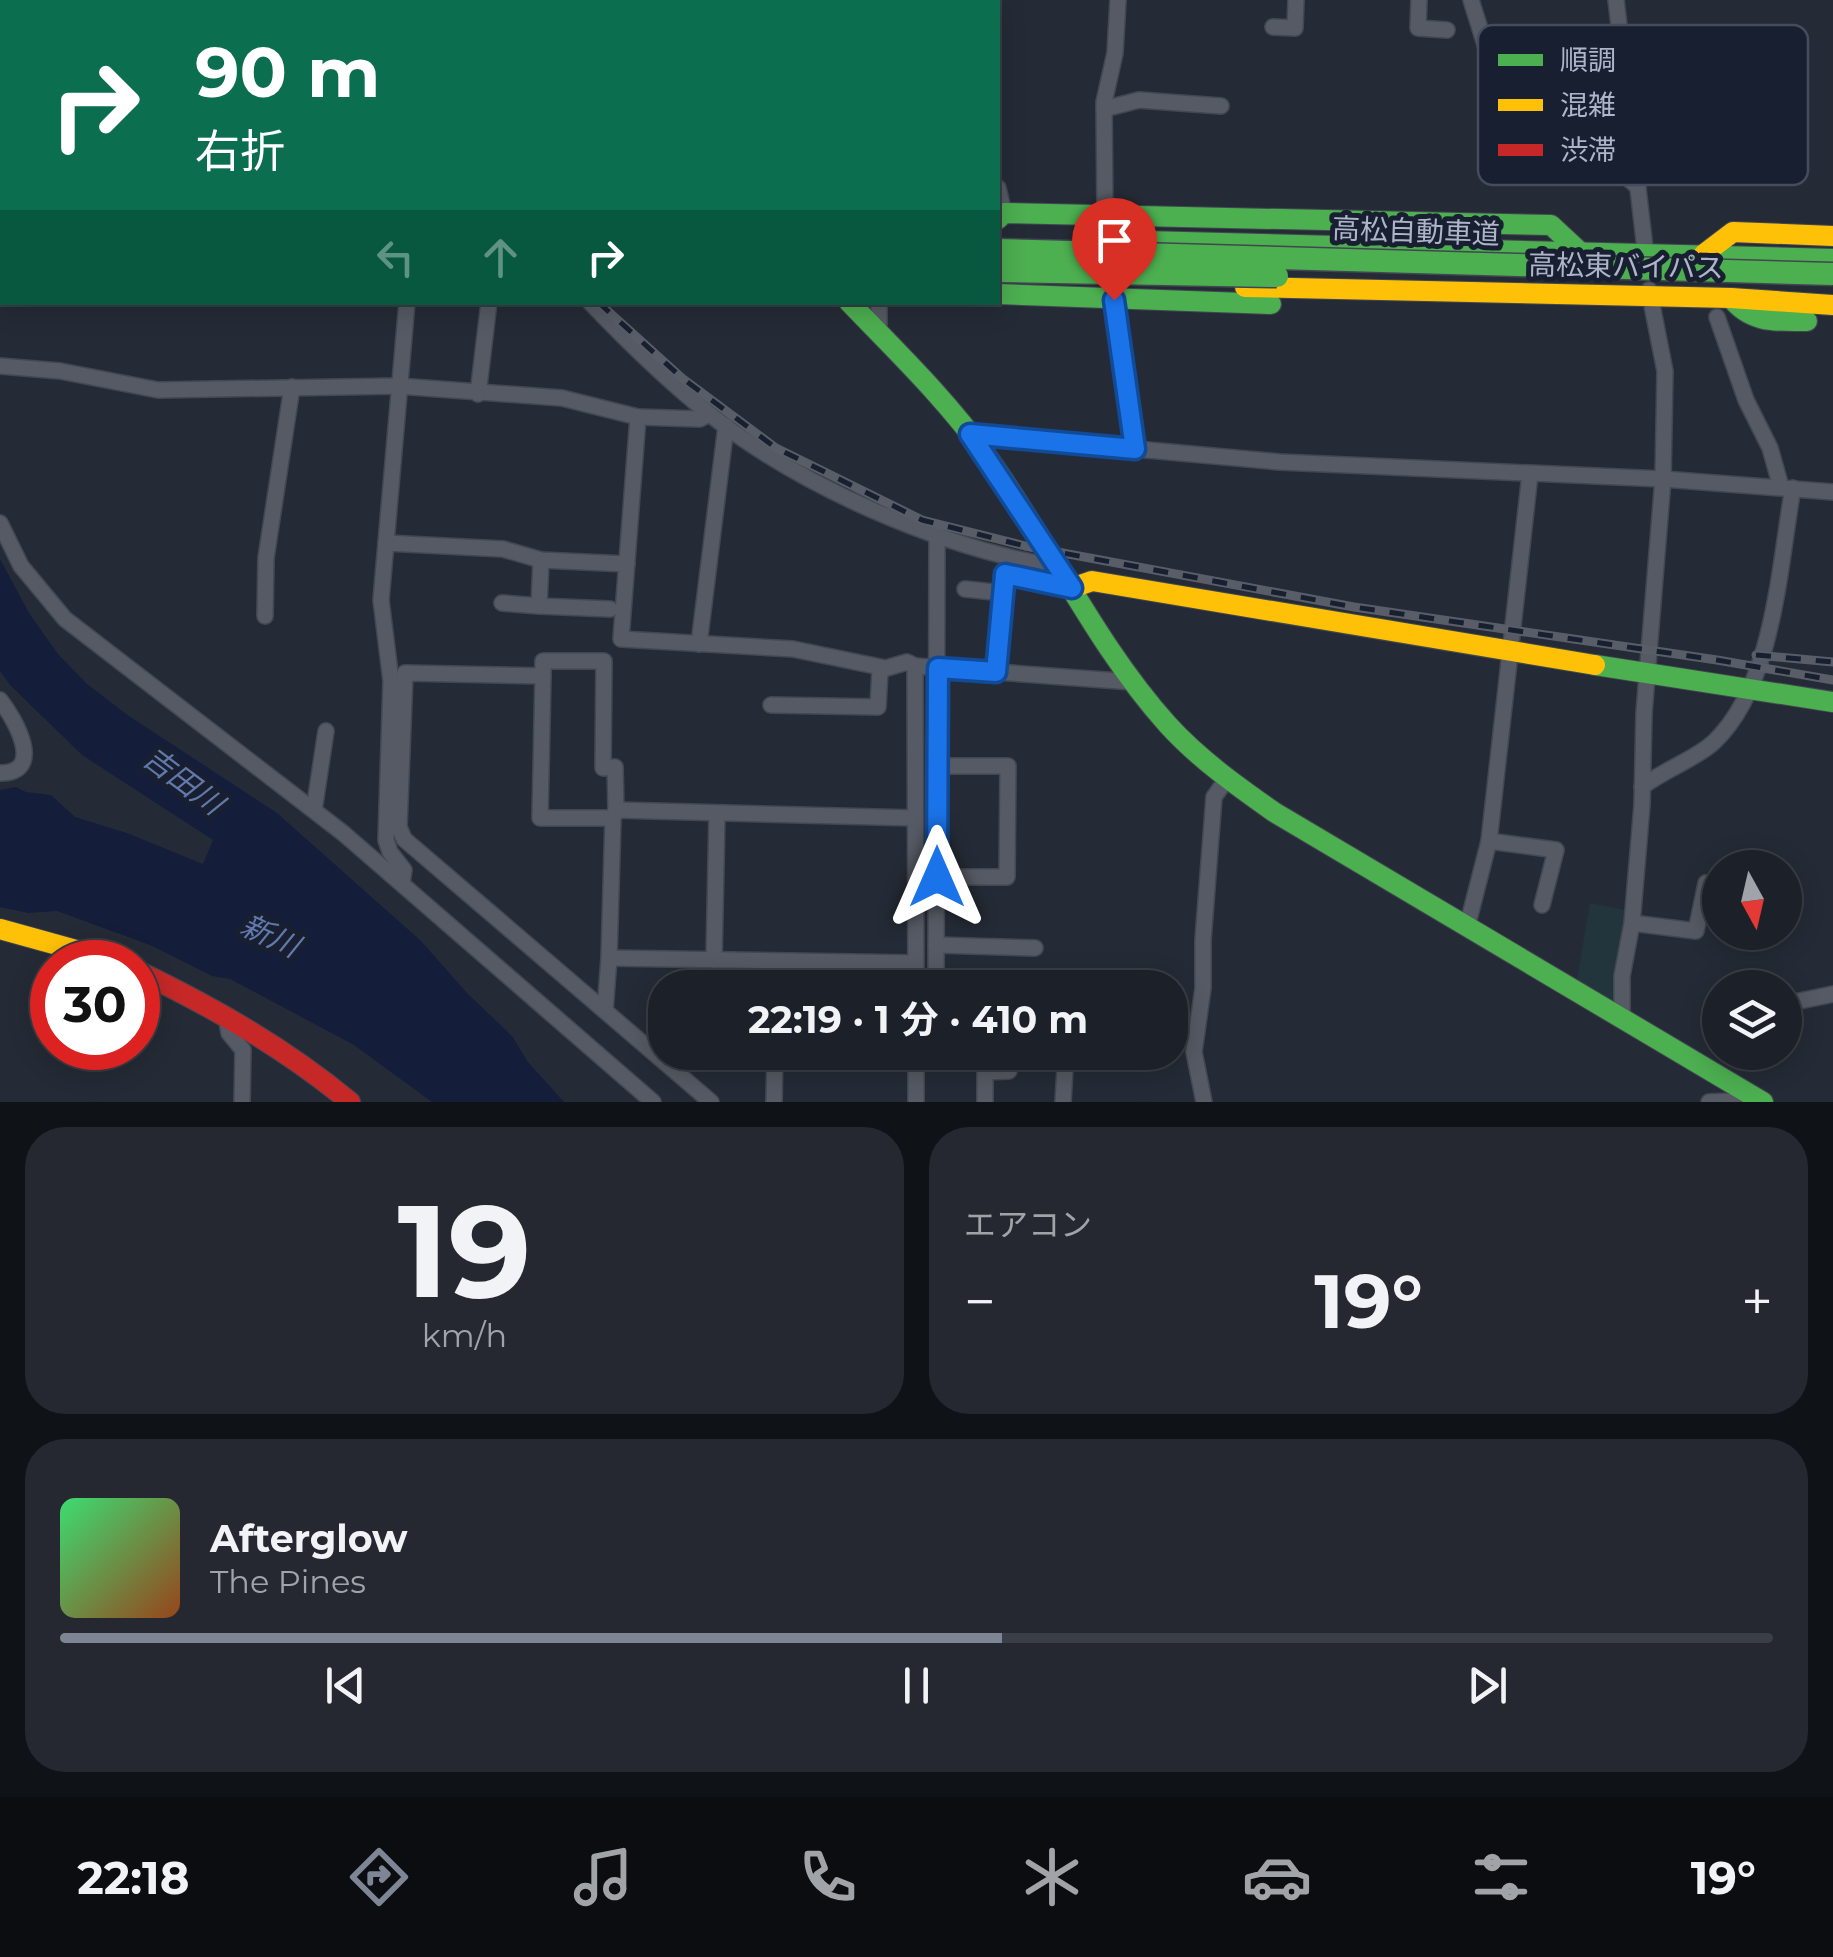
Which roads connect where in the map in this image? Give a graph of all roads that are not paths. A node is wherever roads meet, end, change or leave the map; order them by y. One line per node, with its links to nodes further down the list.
1 (1118, 0): 11 (street)
2 (1296, 0): 8 (street)
3 (1419, 0): 9 (street)
4 (1471, 0): 6 (street)
5 (1616, 0): 7 (street)
6 (1479, 25)
7 (1619, 25)
8 (1273, 28)
9 (1447, 30)
10 (1221, 106): 11 (street)
11 (1104, 110): 14 (street)
12 (1636, 185): 13 (street)
13 (1638, 187): 22 (street)
14 (1105, 215): 15 (main road); 16 (main road)
15 (1001, 216)
16 (1276, 218): 19 (main road); 21 (main road)
17 (1833, 236): 23 (main road)
18 (1000, 237): 19 (main road, 高松東バイパス)
19 (1275, 244): 21 (main road, 高松東バイパス)
20 (1000, 250): 26 (main road, 高松自動車道, bridge)
21 (1579, 251): 22 (main road, 高松東バイパス)
22 (1646, 252): 23 (main road, 高松東バイパス); 31 (street)
23 (1704, 254): 24 (main road, 高松東バイパス)
24 (1833, 259)
25 (1000, 271): 28 (main road, 高松自動車道, bridge)
26 (1833, 274)
27 (1000, 282): 30 (main road, 高松東バイパス)
28 (1833, 292)
29 (1000, 294): 32 (main road)
30 (1601, 294): 31 (main road, 高松東バイパス); 32 (main road)
31 (1650, 296): 39 (main road, 高松東バイパス); 52 (street)
32 (1114, 300): 50 (street)
33 (407, 305): 43 (street)
34 (489, 305): 45 (street)
35 (593, 305): 46 (street)
36 (852, 305): 41 (main road)
37 (879, 305): 41 (street)
38 (1833, 305): 39 (main road, 高松東バイパス)
39 (1724, 308): 40 (main road); 53 (street)
40 (1833, 322)
41 (879, 334): 49 (main road)
42 (0, 366): 44 (street)
43 (398, 386): 44 (street); 45 (street); 57 (street)
44 (292, 387): 67 (street)
45 (478, 394): 47 (street)
46 (708, 414): 47 (street); 48 (street)
47 (638, 417): 59 (street)
48 (726, 426): 56 (street); 68 (street)
49 (970, 434): 50 (street); 60 (main road)
50 (1135, 449): 51 (street)
51 (1530, 474): 52 (street); 69 (street)
52 (1664, 480): 53 (street); 73 (street)
53 (1787, 487): 54 (street); 77 (street)
54 (1833, 492)
55 (0, 523): 86 (street)
56 (938, 535): 60 (street); 72 (street)
57 (386, 542): 58 (street); 92 (street)
58 (541, 560): 59 (street); 65 (street)
59 (627, 564): 68 (street)
60 (1058, 567): 61 (main road)
61 (1072, 588): 63 (street); 69 (main road); 76 (main road)
62 (965, 589): 63 (street)
63 (1003, 593): 74 (street)
64 (502, 603): 65 (street)
65 (538, 606): 66 (street)
66 (610, 609)
67 (265, 616)
68 (699, 644): 71 (street)
69 (1508, 652): 73 (main road); 90 (street)
70 (915, 666): 71 (street); 72 (street); 89 (street)
71 (886, 668): 80 (street)
72 (938, 668): 74 (street); 82 (street)
73 (1648, 671): 77 (main road); 85 (street)
74 (996, 672): 76 (street)
75 (542, 676): 88 (street); 88 (street); 111 (street)
76 (1133, 682): 84 (main road)
77 (1752, 688): 79 (main road); 85 (street)
78 (0, 700): 83 (street)
79 (1833, 702)
80 (771, 705)
81 (326, 731): 86 (street)
82 (937, 766): 91 (street); 91 (street)
83 (0, 773)
84 (1226, 780): 96 (main road); 127 (street)
85 (1642, 787): 95 (street)
86 (314, 810): 92 (street)
87 (717, 813): 88 (street); 89 (street); 102 (street)
88 (615, 814): 101 (street)
89 (916, 818): 104 (street)
90 (1489, 841): 94 (street); 96 (street)
91 (937, 877): 99 (street)
92 (402, 883): 121 (street)
93 (1702, 902): 95 (street)
94 (1542, 905)
95 (1632, 923): 113 (street)
96 (1468, 927): 113 (main road)
97 (0, 929): 98 (main road)
98 (47, 940)
99 (936, 945): 100 (street); 107 (street)
100 (1035, 948)
101 (608, 958): 102 (street); 111 (street)
102 (714, 960): 103 (street)
103 (776, 961): 104 (street); 105 (street)
104 (916, 963): 106 (street)
105 (776, 970)
106 (916, 970)
107 (936, 970)
108 (160, 982): 112 (main road)
109 (1833, 994): 110 (street)
110 (1802, 1000)
111 (605, 1011): 122 (street)
112 (226, 1016): 119 (street); 120 (main road)
113 (1622, 1017): 118 (main road)
114 (774, 1070): 123 (street)
115 (916, 1070): 124 (street)
116 (1065, 1070): 126 (street)
117 (1009, 1071): 125 (street)
118 (1762, 1101): 128 (street)
119 (242, 1102)
120 (350, 1102)
121 (652, 1102)
122 (711, 1102)
123 (774, 1102)
124 (916, 1102)
125 (986, 1102)
126 (1063, 1102)
127 (1204, 1102)
128 (1709, 1102)

